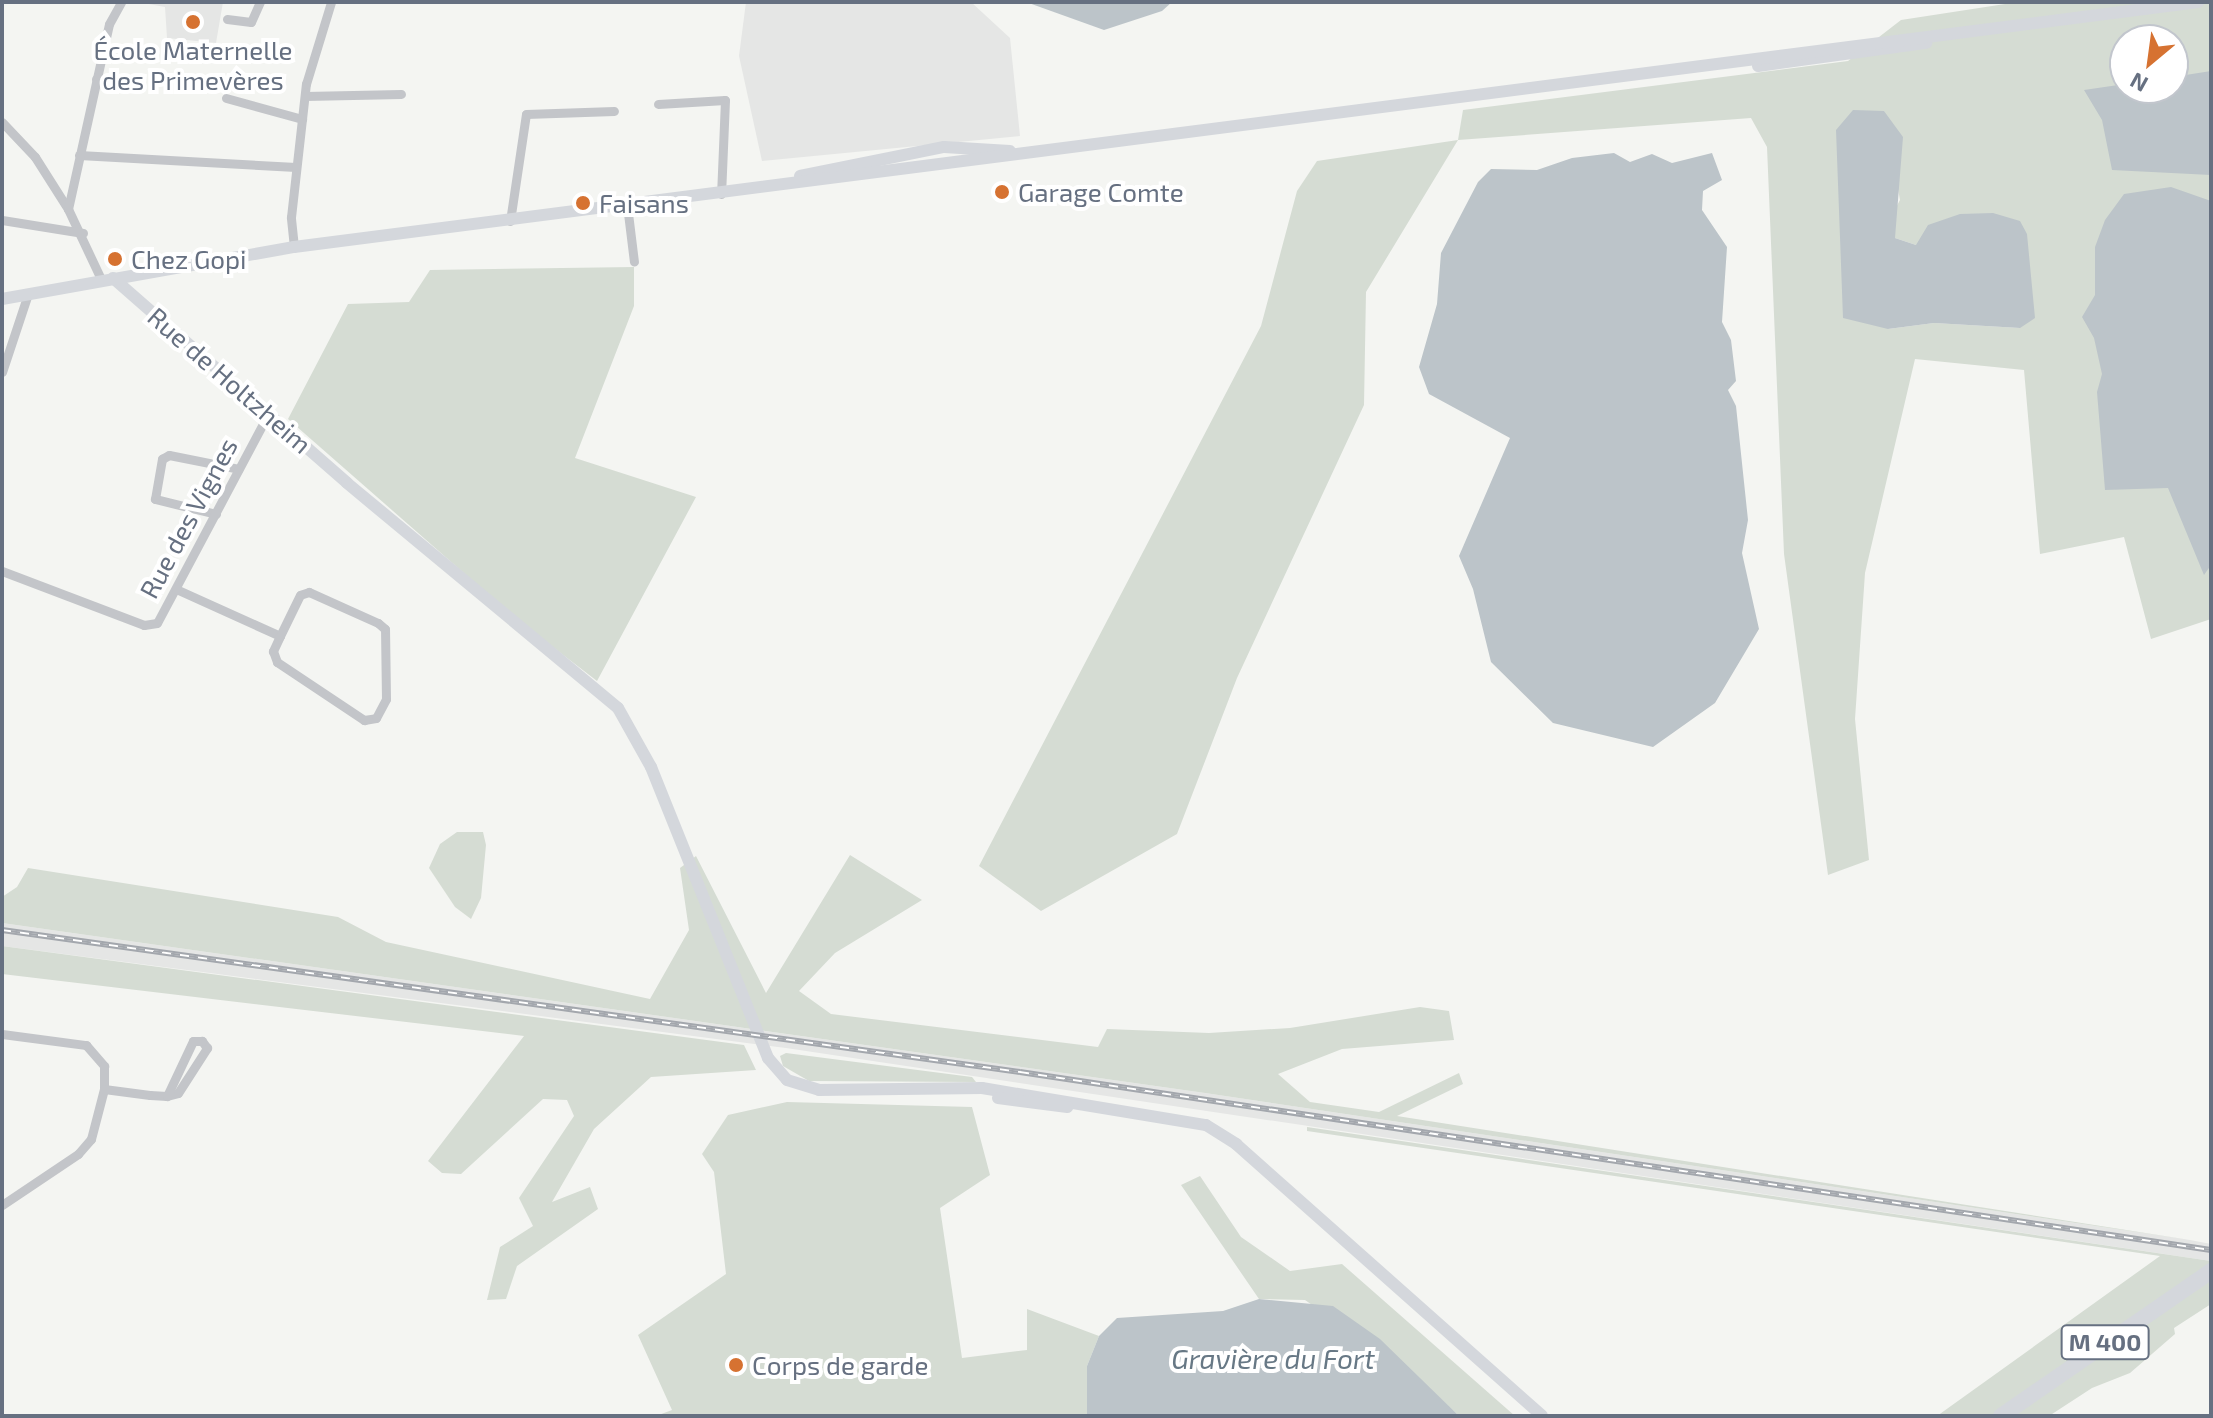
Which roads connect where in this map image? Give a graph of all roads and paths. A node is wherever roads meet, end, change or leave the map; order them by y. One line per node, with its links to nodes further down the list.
1 (121, 2): 6 (street)
2 (260, 2): 5 (street)
3 (331, 2): 9 (street)
4 (2198, 2): 16 (main road)
5 (227, 19)
6 (96, 79): 7 (street); 17 (street)
7 (138, 82)
8 (401, 94): 9 (street)
9 (305, 96): 13 (street)
10 (226, 98): 13 (street)
11 (658, 104): 23 (street)
12 (614, 111): 27 (street)
13 (302, 119): 20 (street)
14 (2, 122): 21 (street)
15 (916, 152): 16 (main road); 18 (main road); 19 (main road)
16 (1037, 153): 19 (main road)
17 (79, 155): 20 (street); 22 (street)
18 (892, 163): 19 (main road); 23 (main road)
19 (918, 166)
20 (296, 167): 29 (street)
21 (53, 185): 22 (street); 25 (street)
22 (72, 186): 25 (street)
23 (721, 194): 24 (main road)
24 (627, 205): 27 (main road); 30 (street)
25 (68, 209): 28 (street)
26 (2, 220): 28 (street)
27 (510, 221): 29 (main road)
28 (83, 233): 31 (street)
29 (294, 247): 31 (main road)
30 (634, 262)
31 (107, 278): 32 (main road); 35 (main road, Rue de Holtzheim)
32 (28, 294): 33 (main road); 34 (street)
33 (2, 299)
34 (2, 372)
35 (268, 414): 36 (street, Rue des Vignes); 47 (main road, Rue de Holtzheim)
36 (239, 469): 37 (street, Rue des Vignes); 37 (street)
37 (216, 514): 39 (street, Rue des Vignes)
38 (2, 571): 39 (street, Rue des Vignes)
39 (176, 589): 40 (street)
40 (280, 636): 40 (street)
41 (2, 1034): 42 (street)
42 (104, 1089): 43 (street); 44 (street)
43 (167, 1096): 43 (street)
44 (2, 1205)
45 (2211, 1271): 48 (highway, M 400)
46 (2211, 1277): 49 (highway, M 400)
47 (1542, 1416)
48 (2001, 1416)
49 (2009, 1416)

